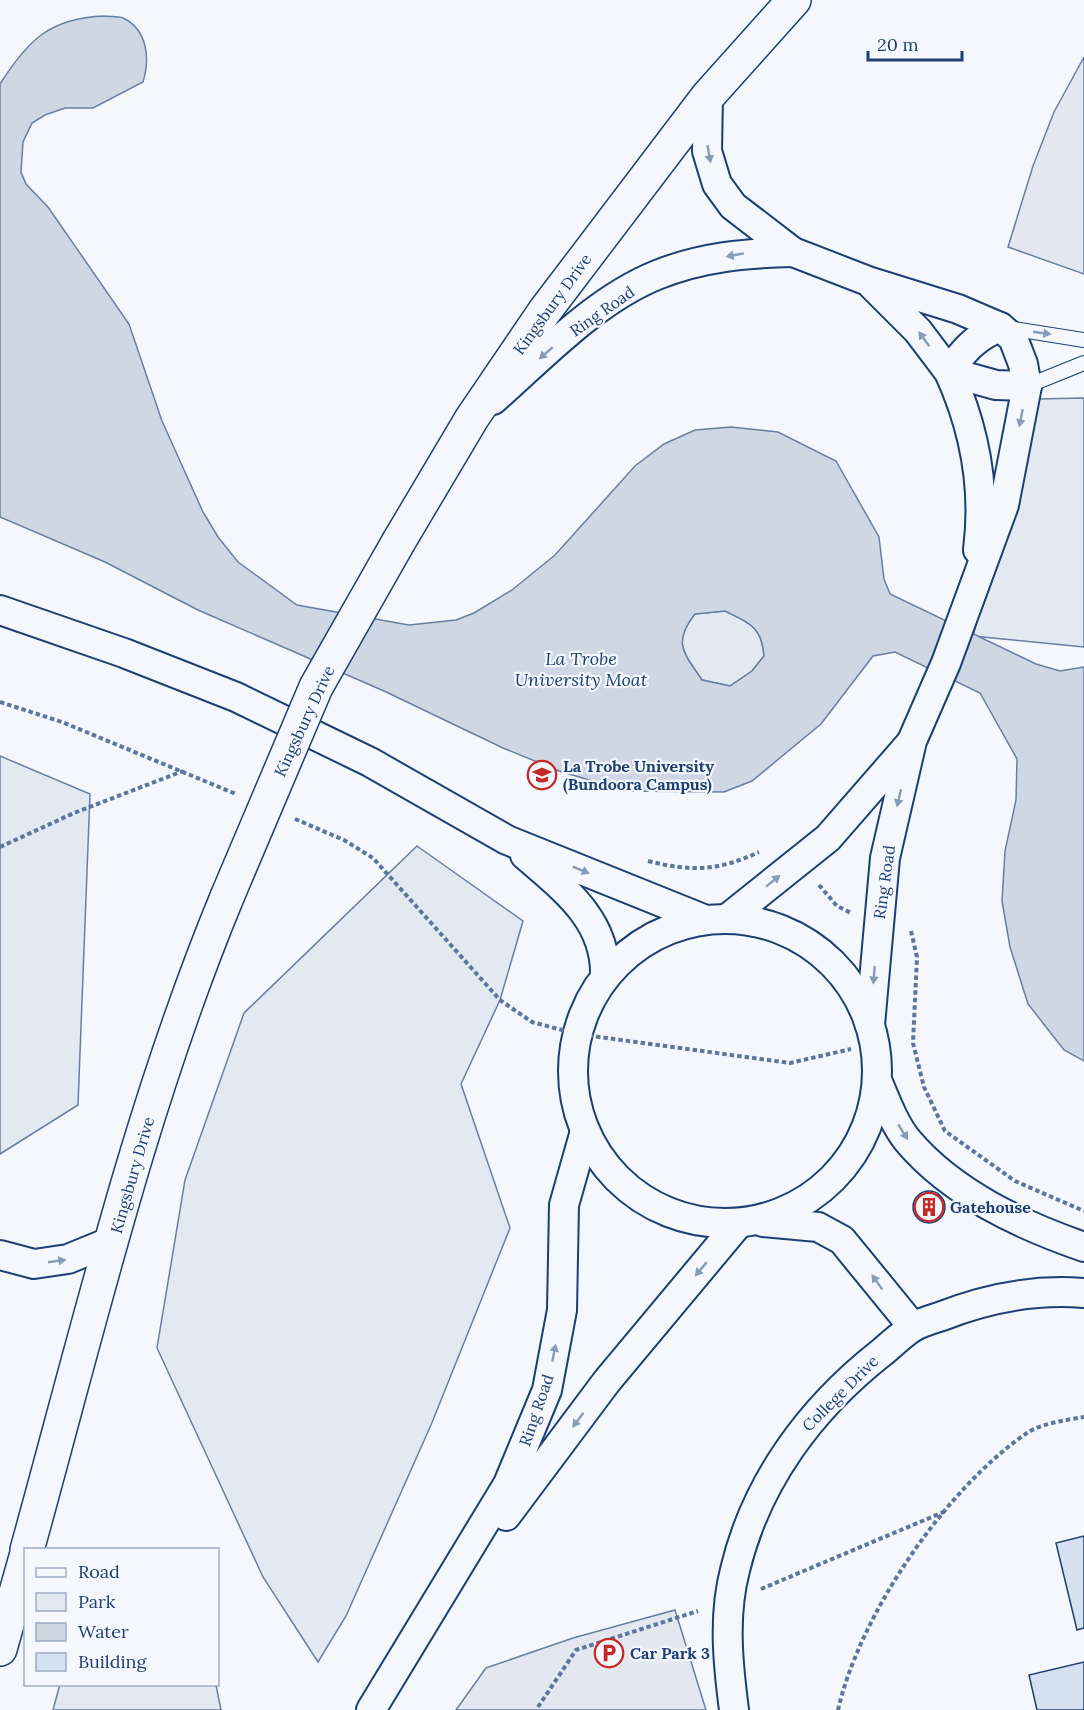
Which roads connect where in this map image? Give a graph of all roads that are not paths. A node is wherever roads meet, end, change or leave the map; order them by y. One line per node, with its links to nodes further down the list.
1 (794, 0): 2 (main road, Kingsbury Drive)
2 (708, 96): 3 (street, Ring Road, one-way to 3); 10 (main road, Kingsbury Drive)
3 (793, 252): 4 (street, Ring Road); 10 (street, Ring Road, one-way to 10)
4 (868, 281): 5 (street, Ring Road); 8 (street, Ring Road, one-way to 4)
5 (1000, 327): 6 (lane, one-way to 6); 8 (street); 9 (street, Ring Road)
6 (1084, 340)
7 (1084, 363): 9 (lane)
8 (949, 372): 9 (street); 11 (street, Ring Road)
9 (1027, 386): 11 (street, Ring Road, one-way to 11)
10 (472, 418): 21 (main road, Kingsbury Drive, bridge)
11 (972, 593): 13 (street, Ring Road)
12 (0, 610): 14 (street)
13 (912, 741): 15 (street, Ring Road, one-way to 13); 17 (street, Ring Road, one-way to 17)
14 (507, 840): 15 (street, one-way to 15); 16 (street)
15 (717, 919): 16 (street); 17 (street)
16 (605, 976): 19 (street)
17 (872, 1034): 18 (street)
18 (877, 1080): 20 (street); 22 (street, one-way to 22)
19 (585, 1131): 20 (street); 28 (street, Ring Road, one-way to 19)
20 (748, 1223): 25 (street, one-way to 20); 28 (street, Ring Road, one-way to 28)
21 (112, 1241): 23 (street, one-way to 21); 26 (main road, Kingsbury Drive)
22 (1084, 1247)
23 (0, 1255)
24 (1084, 1293): 25 (street, College Drive)
25 (913, 1327): 31 (street, College Drive)
26 (28, 1548)
27 (24, 1564): 29 (main road)
28 (419, 1630): 30 (street, Ring Road)
29 (0, 1649)
30 (371, 1710)
31 (734, 1710)

